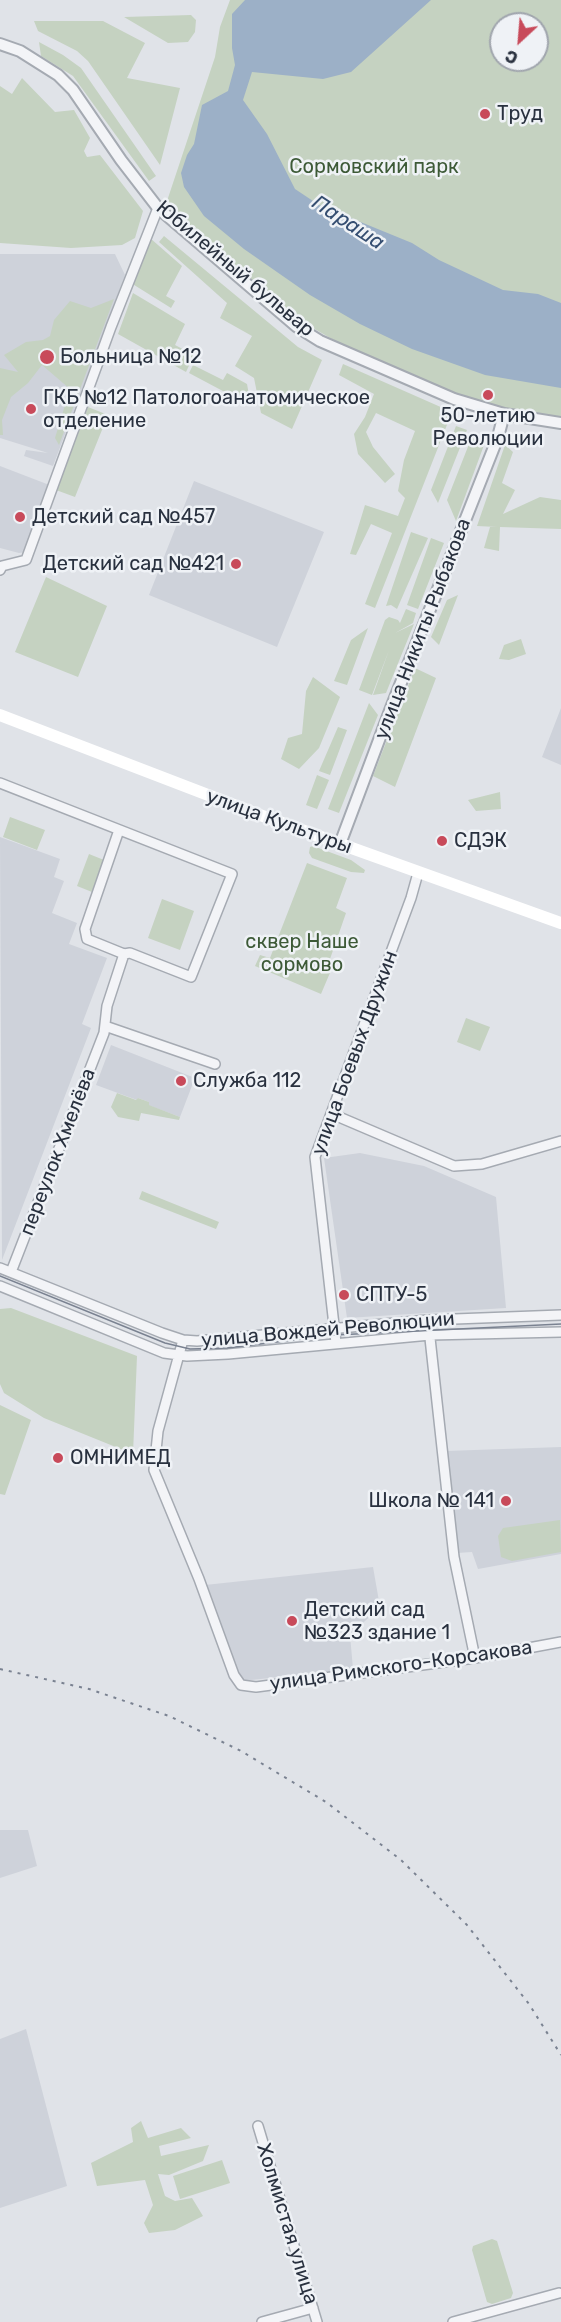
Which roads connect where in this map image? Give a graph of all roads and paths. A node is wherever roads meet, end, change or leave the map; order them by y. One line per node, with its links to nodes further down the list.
1 (0, 45): 2 (street, Юбилейный бульвар)
2 (158, 208): 3 (street, Юбилейный бульвар); 5 (street)
3 (504, 414): 4 (street, Юбилейный бульвар); 9 (street, улица Никиты Рыбакова)
4 (561, 423)
5 (0, 570)
6 (0, 715): 9 (main road, улица Культуры)
7 (0, 783): 8 (street)
8 (119, 830): 12 (street); 12 (street)
9 (340, 844): 10 (main road, улица Культуры)
10 (418, 873): 11 (main road, улица Культуры); 15 (street, улица Боевых Дружин)
11 (561, 923)
12 (124, 954): 13 (street, переулок Хмелёва)
13 (104, 1029): 14 (street); 18 (street, переулок Хмелёва)
14 (215, 1065)
15 (332, 1114): 16 (street); 22 (street, улица Боевых Дружин)
16 (561, 1141)
17 (0, 1268): 18 (street, улица Вождей Революции)
18 (11, 1272): 25 (street, улица Вождей Революции)
19 (0, 1286): 27 (street, улица Вождей Революции)
20 (561, 1315): 21 (street, улица Вождей Революции)
21 (428, 1320): 22 (street, улица Вождей Революции); 24 (street)
22 (334, 1327): 25 (street, улица Вождей Революции); 26 (street, улица Боевых Дружин)
23 (561, 1332): 24 (street, улица Вождей Революции)
24 (430, 1335): 26 (street, улица Вождей Революции); 29 (street)
25 (183, 1340): 27 (street)
26 (336, 1343): 27 (street, улица Вождей Революции)
27 (178, 1355): 29 (street, улица Римского-Корсакова)
28 (561, 1642): 29 (street, улица Римского-Корсакова)
29 (475, 1658)
30 (258, 2126): 32 (street, Холмистая улица)
31 (559, 2293): 35 (street)
32 (313, 2308): 33 (street); 34 (street, Холмистая улица)
33 (262, 2322)
34 (317, 2322)
35 (453, 2322)

